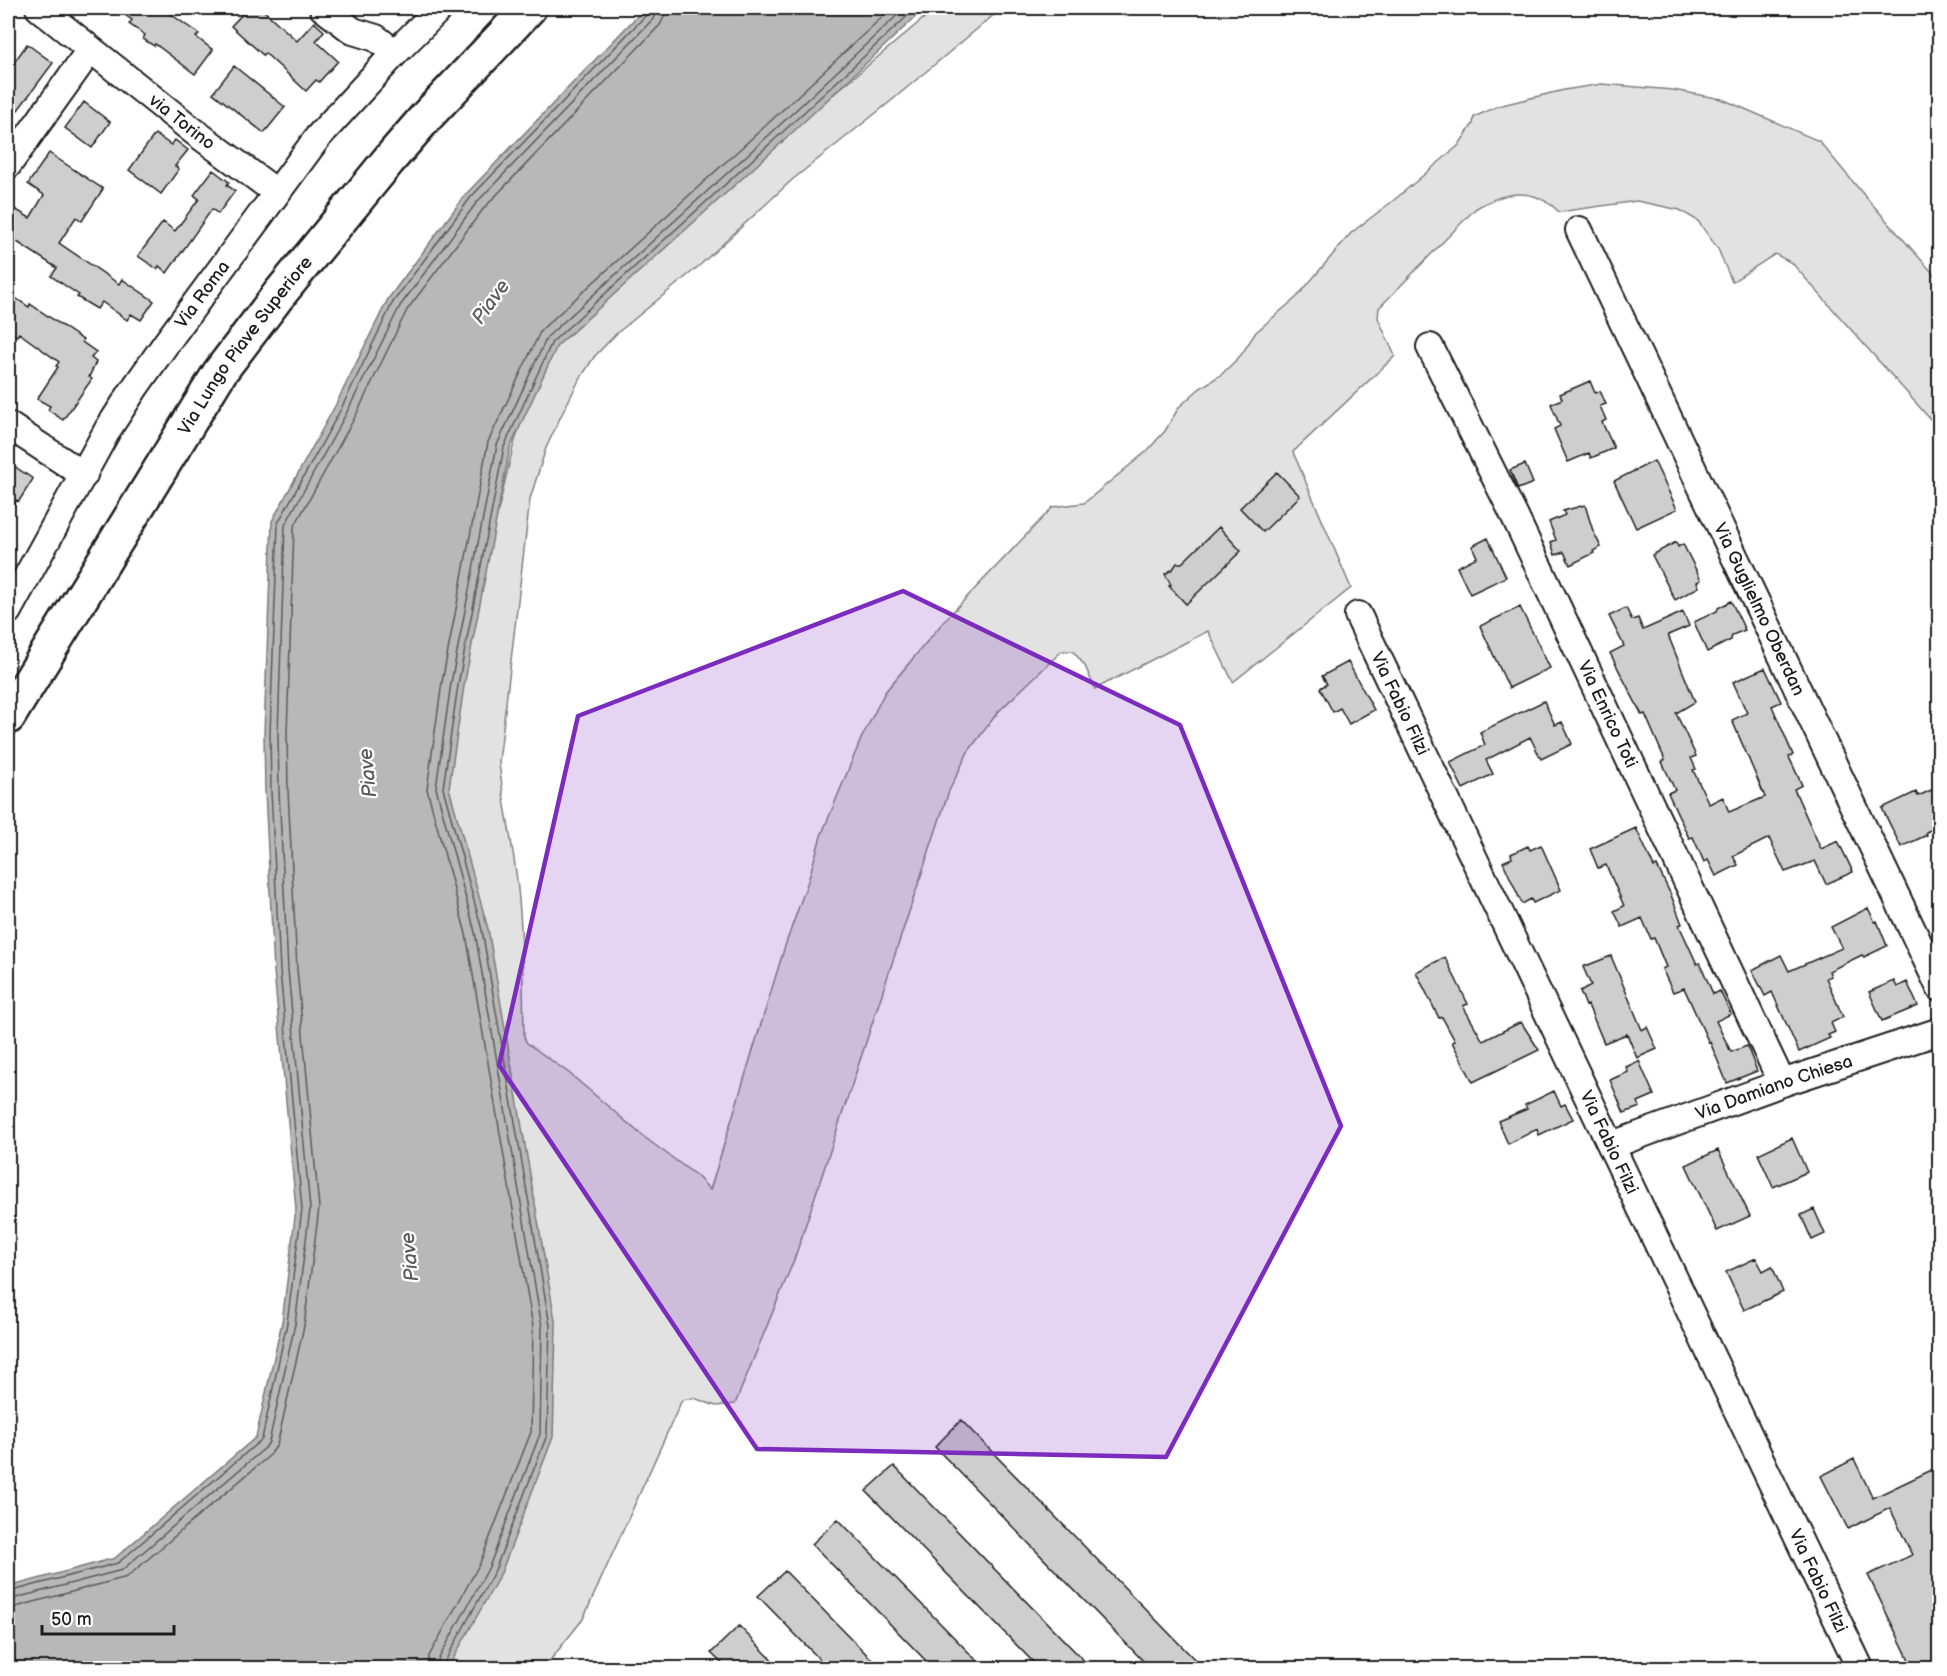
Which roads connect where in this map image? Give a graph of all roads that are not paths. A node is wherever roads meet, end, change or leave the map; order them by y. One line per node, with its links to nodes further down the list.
1 (39, 8): 5 (street, via Torino)
2 (323, 8): 6 (street)
3 (440, 8): 6 (street, Via Roma)
4 (529, 8): 15 (main road, Via Lungo Piave Superiore)
5 (90, 50): 7 (street); 8 (street, via Torino)
6 (395, 53): 8 (street, Via Roma)
7 (8, 165)
8 (276, 192): 12 (street, Via Roma)
9 (1579, 230): 16 (street, Via Guglielmo Oberdan)
10 (1430, 346): 18 (street, Via Enrico Toti)
11 (8, 425): 12 (street)
12 (84, 475): 13 (street, Via Roma)
13 (8, 611)
14 (1358, 615): 19 (street, Via Fabio Filzi)
15 (8, 717)
16 (1940, 987)
17 (1940, 1031): 18 (street, Via Damiano Chiesa)
18 (1782, 1083): 19 (street, Via Damiano Chiesa)
19 (1612, 1145): 20 (street, Via Fabio Filzi)
20 (1860, 1668)

